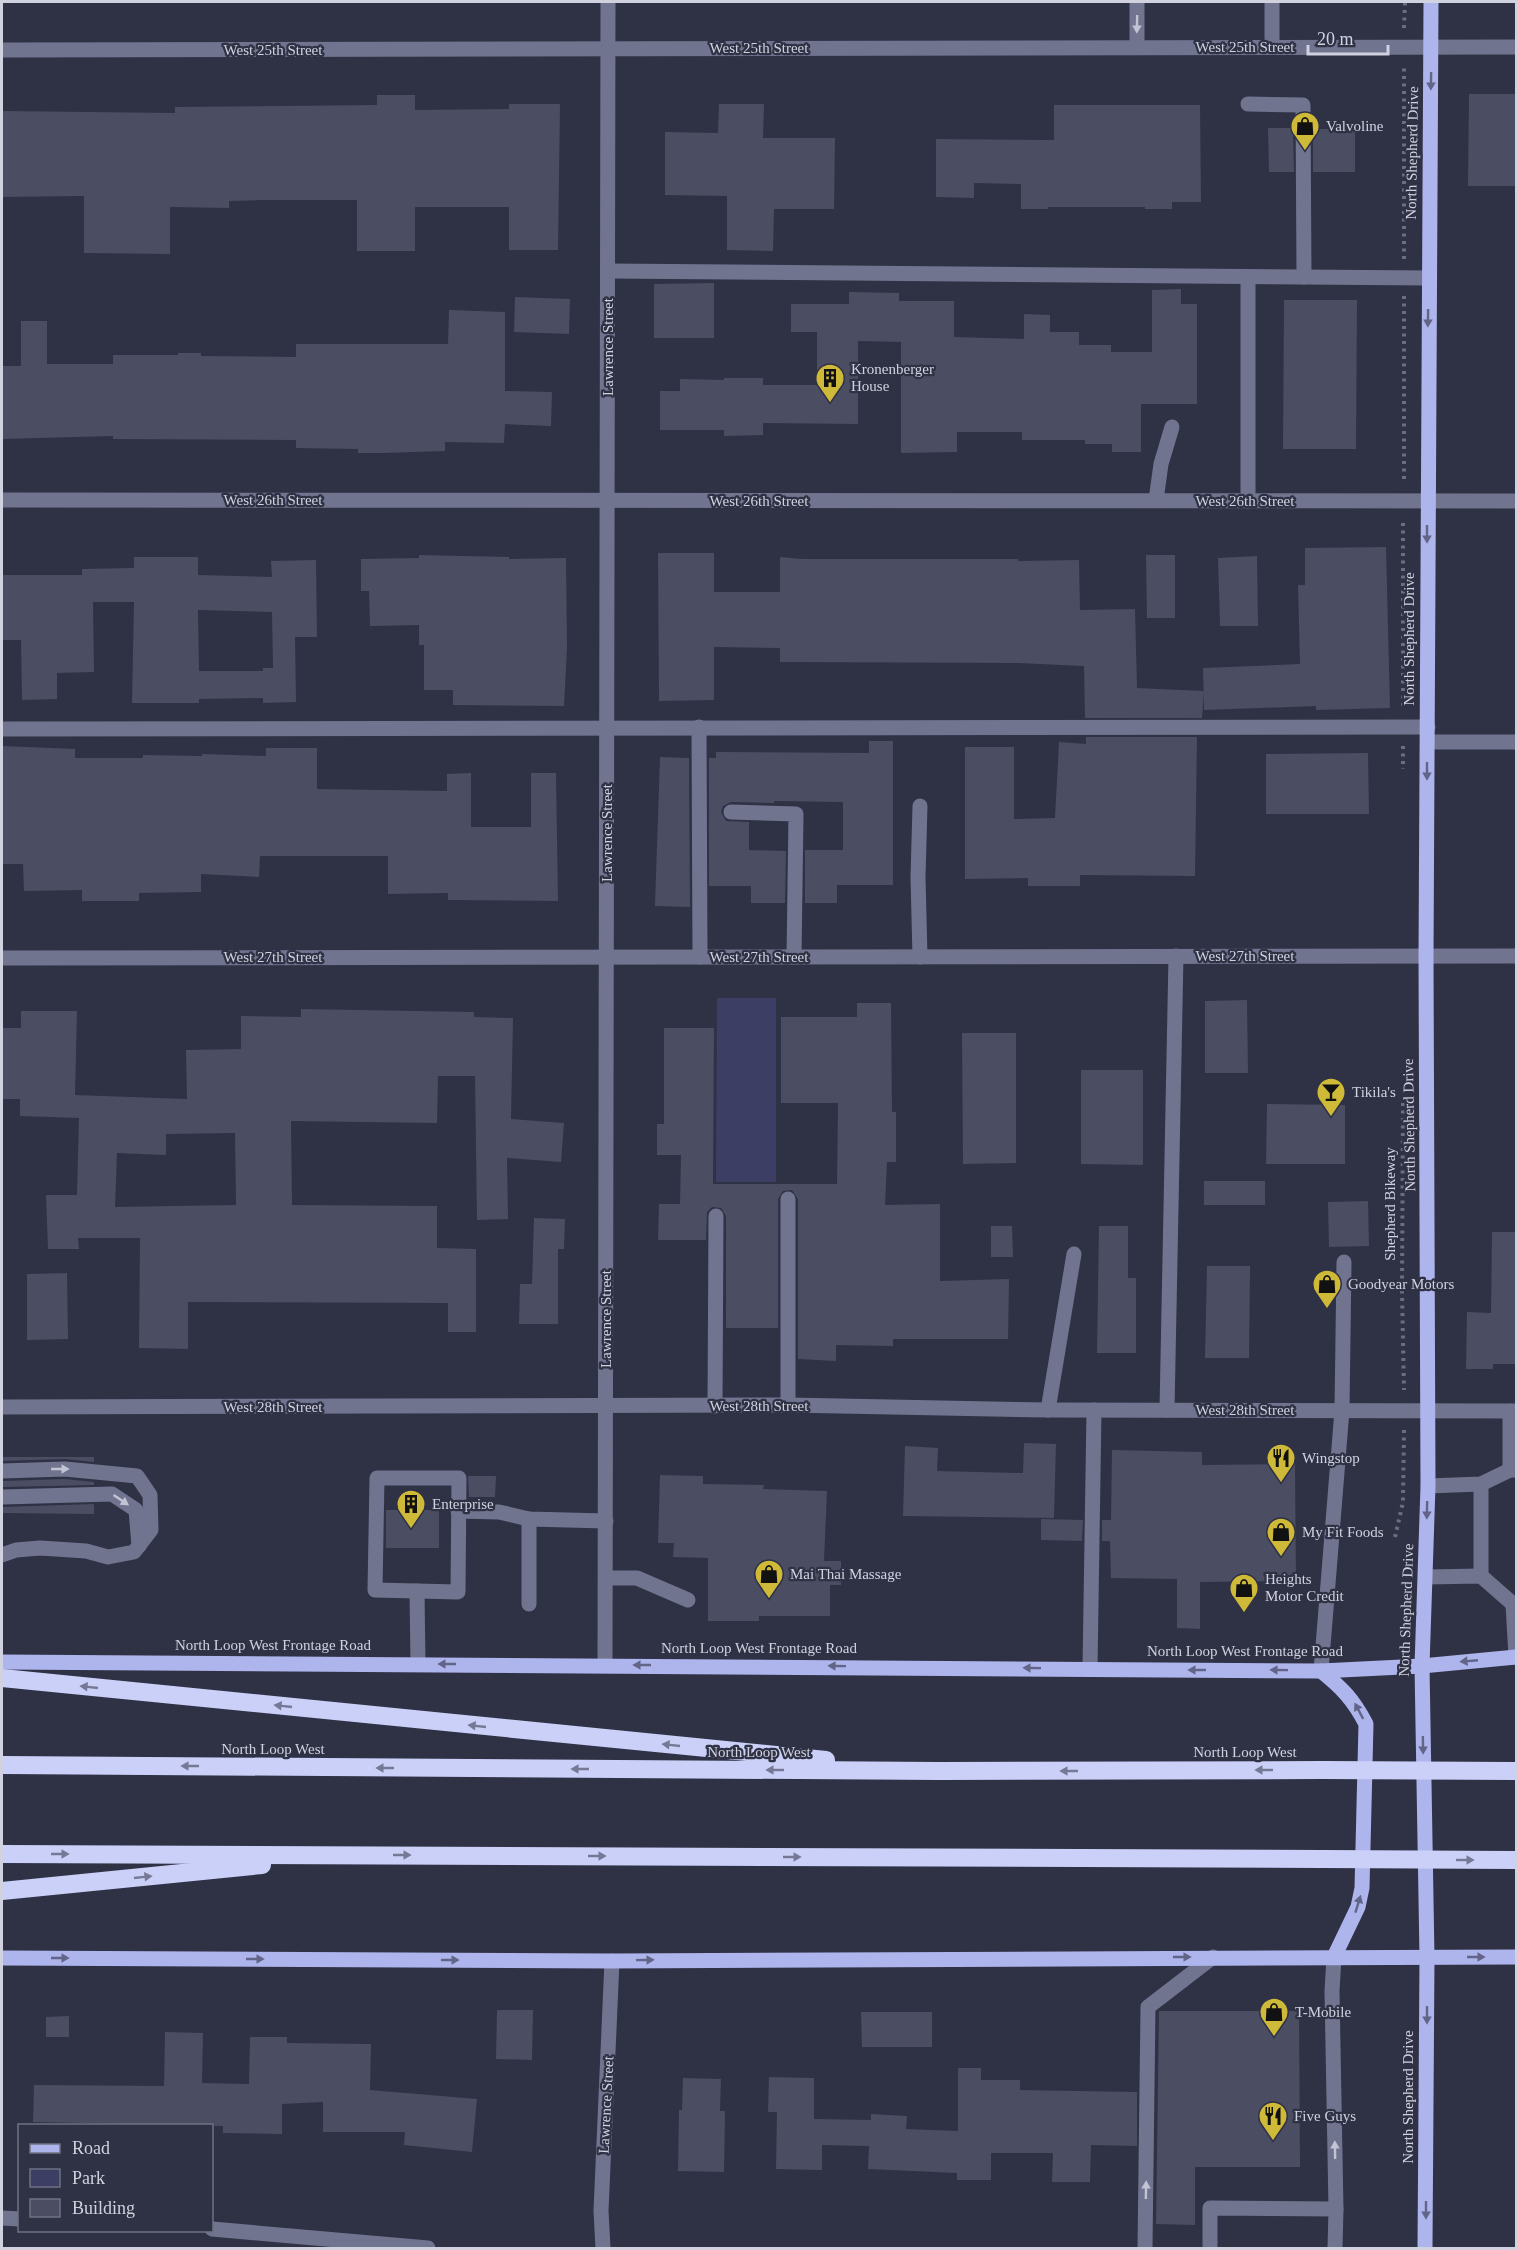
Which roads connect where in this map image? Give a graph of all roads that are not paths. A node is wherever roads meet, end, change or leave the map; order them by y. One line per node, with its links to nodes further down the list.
1 (608, 2): 9 (street, Lawrence Street)
2 (1137, 2): 5 (street, one-way to 5)
3 (1272, 2): 6 (street)
4 (1431, 2): 8 (main road, North Shepherd Drive)
5 (1137, 47): 6 (street, West 25th Street); 9 (street, West 25th Street)
6 (1272, 47): 8 (street, West 25th Street)
7 (1516, 47): 8 (street, West 25th Street)
8 (1431, 48): 15 (main road, North Shepherd Drive, one-way to 15)
9 (608, 49): 10 (street, West 25th Street); 12 (street, Lawrence Street)
10 (2, 50)
11 (1248, 105): 14 (street)
12 (608, 271): 13 (street); 20 (street, Lawrence Street)
13 (1248, 277): 14 (street); 21 (street)
14 (1304, 277): 15 (street)
15 (1429, 278): 19 (main road, North Shepherd Drive, one-way to 19)
16 (1172, 427): 18 (street)
17 (2, 500): 20 (street, West 26th Street)
18 (1156, 500): 20 (street, West 26th Street); 21 (street, West 26th Street)
19 (1427, 500): 21 (street, West 26th Street); 22 (street, West 26th Street); 26 (main road, North Shepherd Drive, one-way to 26)
20 (607, 501): 23 (street, Lawrence Street)
21 (1248, 501)
22 (1516, 501)
23 (607, 727): 24 (street); 25 (street); 34 (street, Lawrence Street)
24 (699, 727): 26 (street); 35 (street)
25 (2, 729)
26 (1428, 734): 27 (street); 31 (main road, North Shepherd Drive, one-way to 31)
27 (1516, 742)
28 (920, 806): 37 (street)
29 (732, 812): 36 (street)
30 (1176, 956): 31 (street, West 27th Street); 37 (street, West 27th Street); 48 (street)
31 (1426, 956): 32 (street, West 27th Street); 50 (main road, North Shepherd Drive)
32 (1516, 956)
33 (2, 957): 34 (street, West 27th Street)
34 (607, 957): 35 (street, West 27th Street); 45 (street, Lawrence Street)
35 (700, 957): 36 (street, West 27th Street)
36 (795, 957): 37 (street, West 27th Street)
37 (920, 957)
38 (788, 1199): 42 (street)
39 (716, 1216): 43 (street)
40 (1074, 1254): 46 (street)
41 (1344, 1262): 49 (street)
42 (788, 1405): 43 (street, West 28th Street); 46 (street, West 28th Street)
43 (715, 1406): 45 (street, West 28th Street)
44 (2, 1407): 45 (street, West 28th Street)
45 (606, 1407): 59 (street, Lawrence Street)
46 (1048, 1410): 47 (street, West 28th Street)
47 (1094, 1410): 48 (street, West 28th Street); 74 (street)
48 (1167, 1410): 49 (street, West 28th Street)
49 (1341, 1410): 50 (street, West 28th Street); 75 (street)
50 (1427, 1410): 51 (street, West 28th Street); 55 (main road, North Shepherd Drive)
51 (1513, 1411): 52 (street)
52 (1513, 1470): 54 (street)
53 (2, 1471): 60 (street, one-way to 60)
54 (1481, 1484): 55 (street); 62 (street)
55 (1428, 1486): 63 (main road, North Shepherd Drive, one-way to 63)
56 (2, 1497): 60 (street, one-way to 60)
57 (458, 1510): 58 (street); 65 (street); 65 (street)
58 (529, 1519): 59 (street); 67 (street)
59 (606, 1521): 64 (street, Lawrence Street)
60 (139, 1546): 61 (street)
61 (2, 1555)
62 (1481, 1576): 63 (street); 68 (street)
63 (1426, 1577): 73 (main road, North Shepherd Drive)
64 (606, 1578): 66 (street); 72 (street, Lawrence Street)
65 (417, 1591): 71 (street)
66 (688, 1600)
67 (529, 1604)
68 (1515, 1604): 69 (street)
69 (1516, 1657): 73 (main road, North Loop West Frontage Road, one-way to 73)
70 (2, 1662): 71 (main road, North Loop West Frontage Road)
71 (418, 1664): 72 (main road, North Loop West Frontage Road, one-way to 71)
72 (605, 1665): 74 (main road, North Loop West Frontage Road, one-way to 72)
73 (1422, 1666): 75 (main road, North Loop West Frontage Road); 86 (main road, North Shepherd Drive, one-way to 86)
74 (1090, 1669): 75 (main road, North Loop West Frontage Road, one-way to 74)
75 (1321, 1671): 85 (main road, one-way to 75)
76 (2, 1678): 78 (highway, one-way to 76)
77 (2, 1765): 78 (highway, North Loop West, one-way to 77)
78 (939, 1771): 79 (highway, North Loop West, one-way to 78, bridge)
79 (1516, 1772)
80 (2, 1854): 81 (highway, one-way to 81)
81 (360, 1855): 82 (highway, one-way to 82, bridge); 83 (highway, one-way to 81)
82 (1516, 1860)
83 (2, 1891)
84 (1212, 1957): 85 (main road); 89 (main road, one-way to 84); 96 (street, one-way to 84)
85 (1334, 1957): 86 (main road); 90 (street, one-way to 85)
86 (1427, 1957): 87 (main road, one-way to 87); 99 (main road, North Shepherd Drive, one-way to 99)
87 (1516, 1957)
88 (2, 1958): 89 (main road, one-way to 89)
89 (612, 1961): 95 (street, Lawrence Street)
90 (1336, 2209): 97 (street); 98 (street)
91 (2, 2218): 92 (street)
92 (18, 2219)
93 (213, 2229): 94 (street)
94 (428, 2248)
95 (603, 2248)
96 (1145, 2248)
97 (1210, 2248)
98 (1335, 2248)
99 (1425, 2248)

